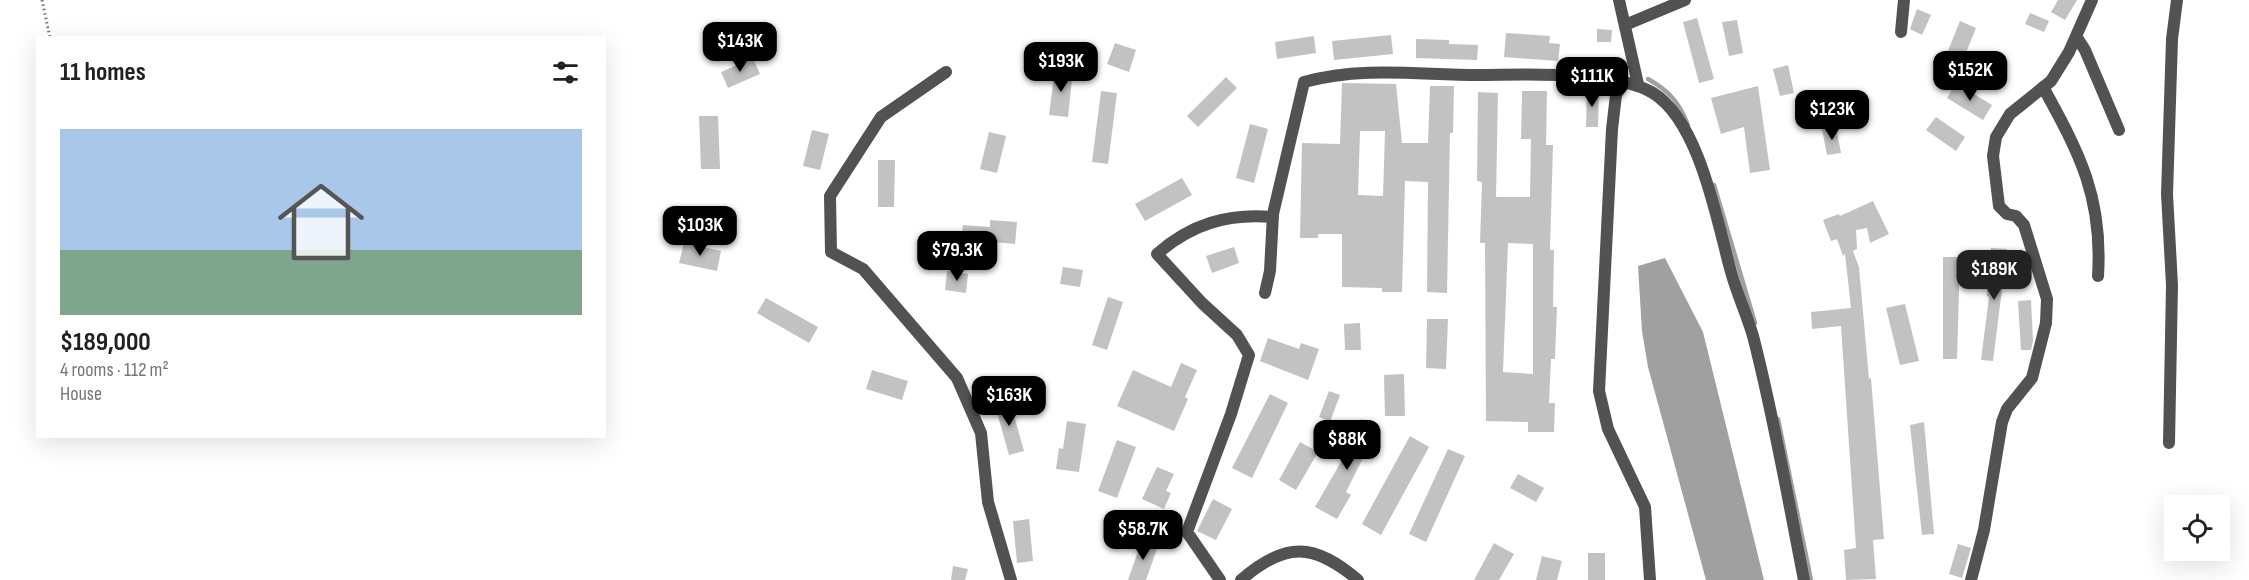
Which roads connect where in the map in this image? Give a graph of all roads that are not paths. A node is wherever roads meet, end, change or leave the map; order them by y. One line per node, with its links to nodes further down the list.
1 (1618, 0): 6 (street)
2 (1684, 0): 6 (street)
3 (1904, 0): 7 (street)
4 (2092, 0): 8 (street)
5 (2177, 0): 17 (street)
6 (1625, 25): 11 (street)
7 (1901, 32)
8 (2076, 36): 12 (street); 13 (street)
9 (946, 72): 18 (street)
10 (1623, 83): 11 (street); 14 (street); 22 (street)
11 (1638, 84): 23 (street)
12 (2043, 87): 15 (street); 24 (street)
13 (2119, 130)
14 (1273, 217): 16 (street); 19 (street)
15 (2098, 276)
16 (1265, 293)
17 (2169, 443)
18 (1011, 580)
19 (1220, 580)
20 (1241, 580): 21 (street)
21 (1358, 580)
22 (1650, 580)
23 (1804, 580)
24 (1971, 580)

